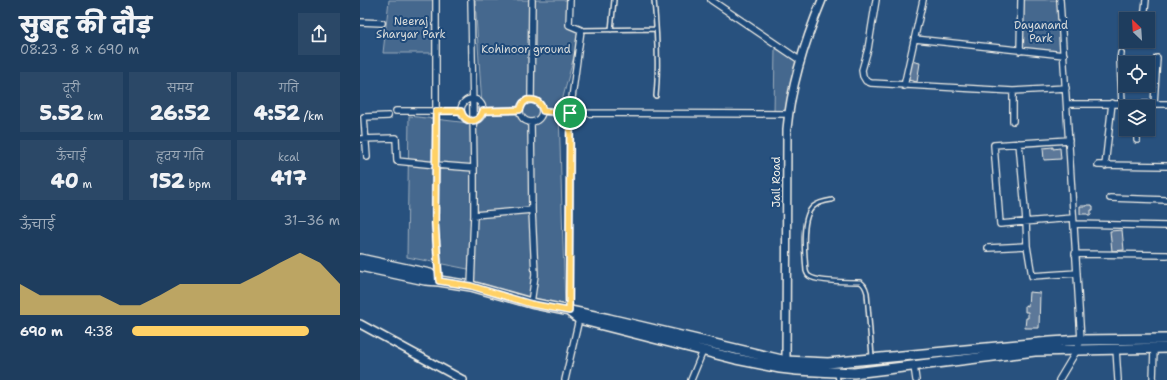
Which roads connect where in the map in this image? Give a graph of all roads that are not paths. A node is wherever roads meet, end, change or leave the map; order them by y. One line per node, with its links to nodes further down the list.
1 (436, 0): 41 (street)
2 (471, 0): 30 (street)
3 (532, 0): 31 (street)
4 (570, 0): 18 (street)
5 (614, 0): 19 (lane)
6 (654, 0): 17 (lane)
7 (711, 0): 25 (street)
8 (822, 0): 25 (street, Jail Road)
9 (876, 0): 26 (street)
10 (923, 0): 20 (street)
11 (1022, 0): 21 (street)
12 (1060, 0): 23 (street)
13 (1146, 0): 14 (street)
14 (1145, 12)
15 (360, 22): 16 (street)
16 (382, 23)
17 (656, 29): 19 (lane); 29 (lane)
18 (581, 30): 19 (lane); 45 (street)
19 (611, 30)
20 (915, 39): 21 (street); 26 (street)
21 (1020, 51): 23 (street)
22 (1121, 53): 32 (street)
23 (1064, 55): 27 (street)
24 (1157, 58): 33 (street)
25 (801, 61): 46 (street, Jail Road)
26 (904, 86): 28 (street)
27 (1066, 88): 28 (street); 35 (street)
28 (1013, 91): 49 (street)
29 (656, 96)
30 (473, 100): 42 (street); 43 (street); 48 (street)
31 (531, 100): 39 (street); 44 (street)
32 (1122, 100)
33 (1154, 100)
34 (1112, 103): 35 (street); 36 (street); 59 (street)
35 (1067, 104): 53 (street)
36 (1119, 104)
37 (1155, 104): 38 (street)
38 (1167, 104)
39 (520, 110): 43 (street); 50 (street)
40 (396, 111): 41 (street)
41 (436, 111): 42 (street); 57 (street)
42 (461, 111): 48 (street)
43 (483, 111): 48 (street)
44 (543, 111): 45 (street); 50 (street)
45 (570, 113): 46 (street); 81 (street)
46 (789, 114): 92 (street, Jail Road)
47 (388, 116): 52 (street)
48 (473, 121): 61 (street)
49 (1013, 121)
50 (531, 122): 65 (street)
51 (1137, 136): 54 (street)
52 (363, 139): 56 (street); 57 (street)
53 (1069, 140): 55 (street); 67 (street)
54 (1137, 140)
55 (1019, 143): 68 (street); 68 (street)
56 (367, 157)
57 (436, 165): 61 (street); 78 (street)
58 (1098, 165): 59 (street)
59 (1105, 166): 60 (street)
60 (1167, 166)
61 (474, 168): 66 (street)
62 (1110, 198): 64 (street)
63 (832, 200): 91 (lane)
64 (1167, 200)
65 (532, 210): 66 (street); 80 (street)
66 (474, 215): 79 (street)
67 (1073, 218): 68 (street); 69 (street)
68 (1026, 221): 71 (street)
69 (1074, 224): 70 (street); 73 (street)
70 (1167, 226)
71 (1027, 246): 72 (street); 77 (street)
72 (988, 248)
73 (1075, 254): 74 (street); 77 (street)
74 (1167, 255)
75 (360, 259): 78 (main road)
76 (360, 266): 78 (main road)
77 (1076, 273): 85 (street)
78 (439, 281): 79 (main road)
79 (471, 286): 80 (main road)
80 (531, 304): 81 (main road)
81 (569, 311): 82 (main road); 92 (main road)
82 (579, 319): 90 (main road); 96 (street)
83 (360, 324): 95 (street)
84 (1167, 339): 85 (main road)
85 (1081, 340): 89 (street); 91 (main road)
86 (1167, 348): 88 (main road)
87 (1116, 349): 88 (main road); 89 (main road); 100 (street)
88 (1154, 349): 101 (street)
89 (1077, 350): 93 (main road); 99 (street)
90 (703, 351): 92 (main road); 97 (street)
91 (872, 359): 92 (main road)
92 (786, 365): 94 (main road)
93 (914, 366): 94 (main road); 98 (street)
94 (838, 376)
95 (461, 380)
96 (565, 380)
97 (691, 380)
98 (916, 380)
99 (1059, 380)
100 (1118, 380)
101 (1153, 380)

